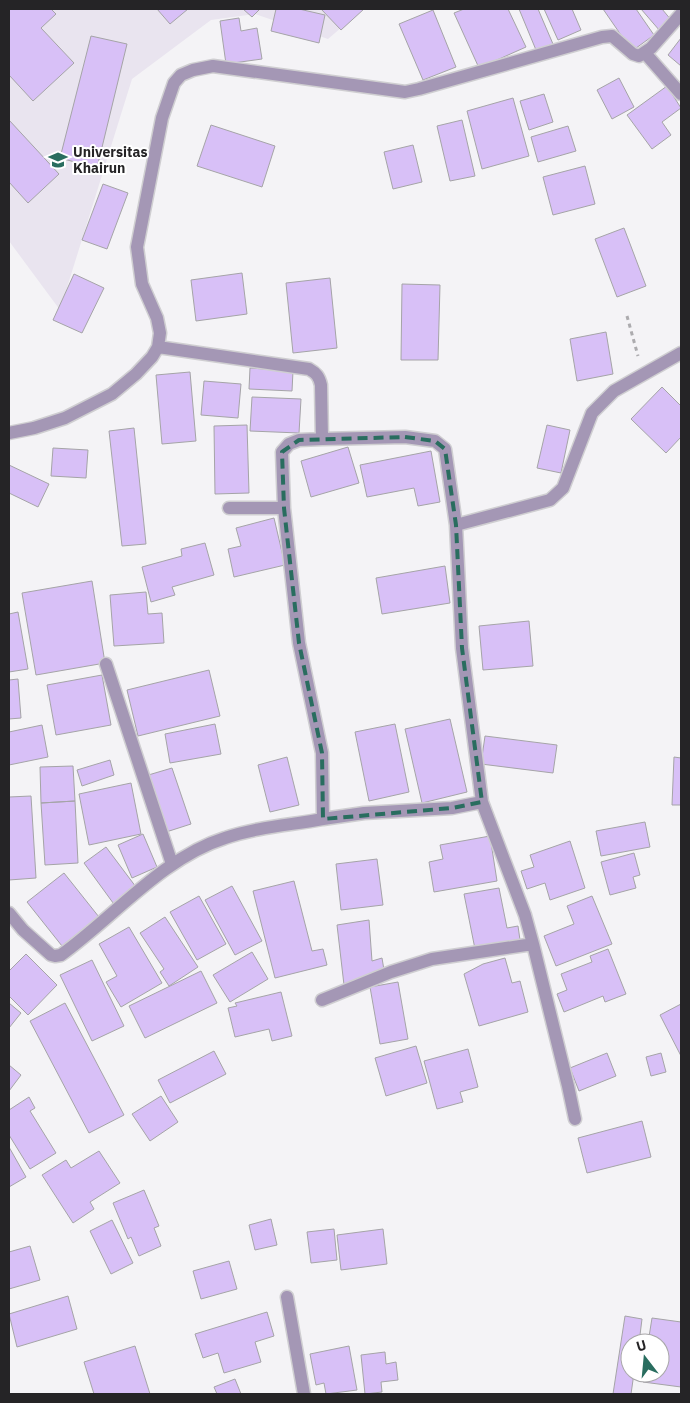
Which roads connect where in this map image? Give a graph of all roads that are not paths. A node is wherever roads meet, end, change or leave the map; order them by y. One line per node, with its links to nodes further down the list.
1 (681, 14): 2 (street)
2 (645, 53): 3 (street); 4 (street)
3 (681, 94)
4 (158, 347): 6 (street); 7 (street)
5 (681, 353): 10 (street)
6 (9, 433)
7 (322, 439): 9 (street); 10 (street)
8 (229, 508): 9 (street)
9 (284, 508): 13 (street)
10 (456, 526): 12 (street)
11 (106, 664): 14 (street)
12 (482, 802): 13 (street); 16 (street)
13 (324, 819): 14 (street)
14 (172, 864): 15 (street)
15 (9, 913)
16 (533, 944): 17 (street); 18 (street)
17 (322, 1000)
18 (575, 1119)
19 (287, 1297): 20 (street)
20 (304, 1394)

